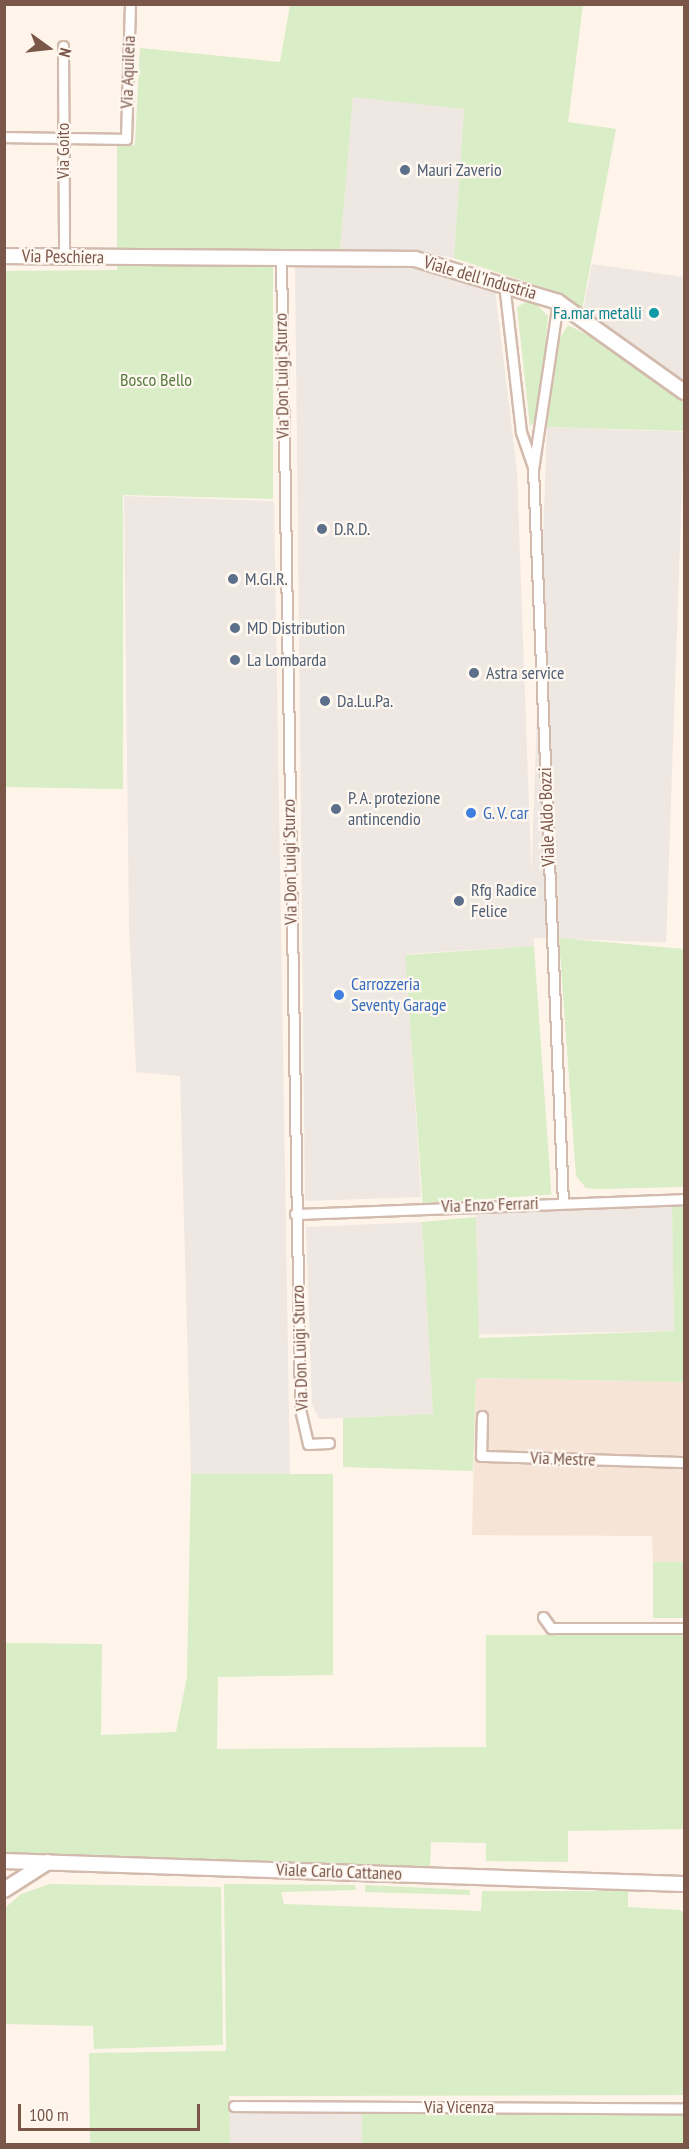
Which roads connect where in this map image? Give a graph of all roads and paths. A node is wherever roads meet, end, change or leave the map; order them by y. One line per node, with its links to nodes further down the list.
1 (130, 4): 4 (street, Via Aquileia)
2 (63, 46): 4 (street, Via Goito)
3 (4, 137): 4 (street)
4 (63, 138): 6 (street, Via Goito)
5 (4, 256): 6 (street, Via Peschiera)
6 (64, 257): 7 (street, Via Peschiera)
7 (281, 258): 8 (street, Viale dell'Industria); 14 (street, Via Don Luigi Sturzo)
8 (504, 283): 9 (street, Viale dell'Industria); 11 (street, Viale Aldo Bozzi)
9 (558, 302): 10 (street, Viale dell'Industria); 11 (street, Viale Aldo Bozzi)
10 (684, 392)
11 (533, 469): 13 (street, Viale Aldo Bozzi)
12 (684, 1199): 13 (street, Via Enzo Ferrari)
13 (563, 1202): 14 (street, Via Enzo Ferrari)
14 (296, 1214): 16 (street, Via Don Luigi Sturzo)
15 (482, 1416): 17 (street, Via Mestre)
16 (329, 1443)
17 (684, 1462)
18 (543, 1617): 19 (street)
19 (684, 1628)
20 (4, 1861): 21 (street, Viale Carlo Cattaneo)
21 (48, 1862): 22 (street, Viale Carlo Cattaneo); 23 (street)
22 (681, 1886)
23 (4, 1890)
24 (234, 2106): 25 (street, Via Vicenza)
25 (684, 2108)

